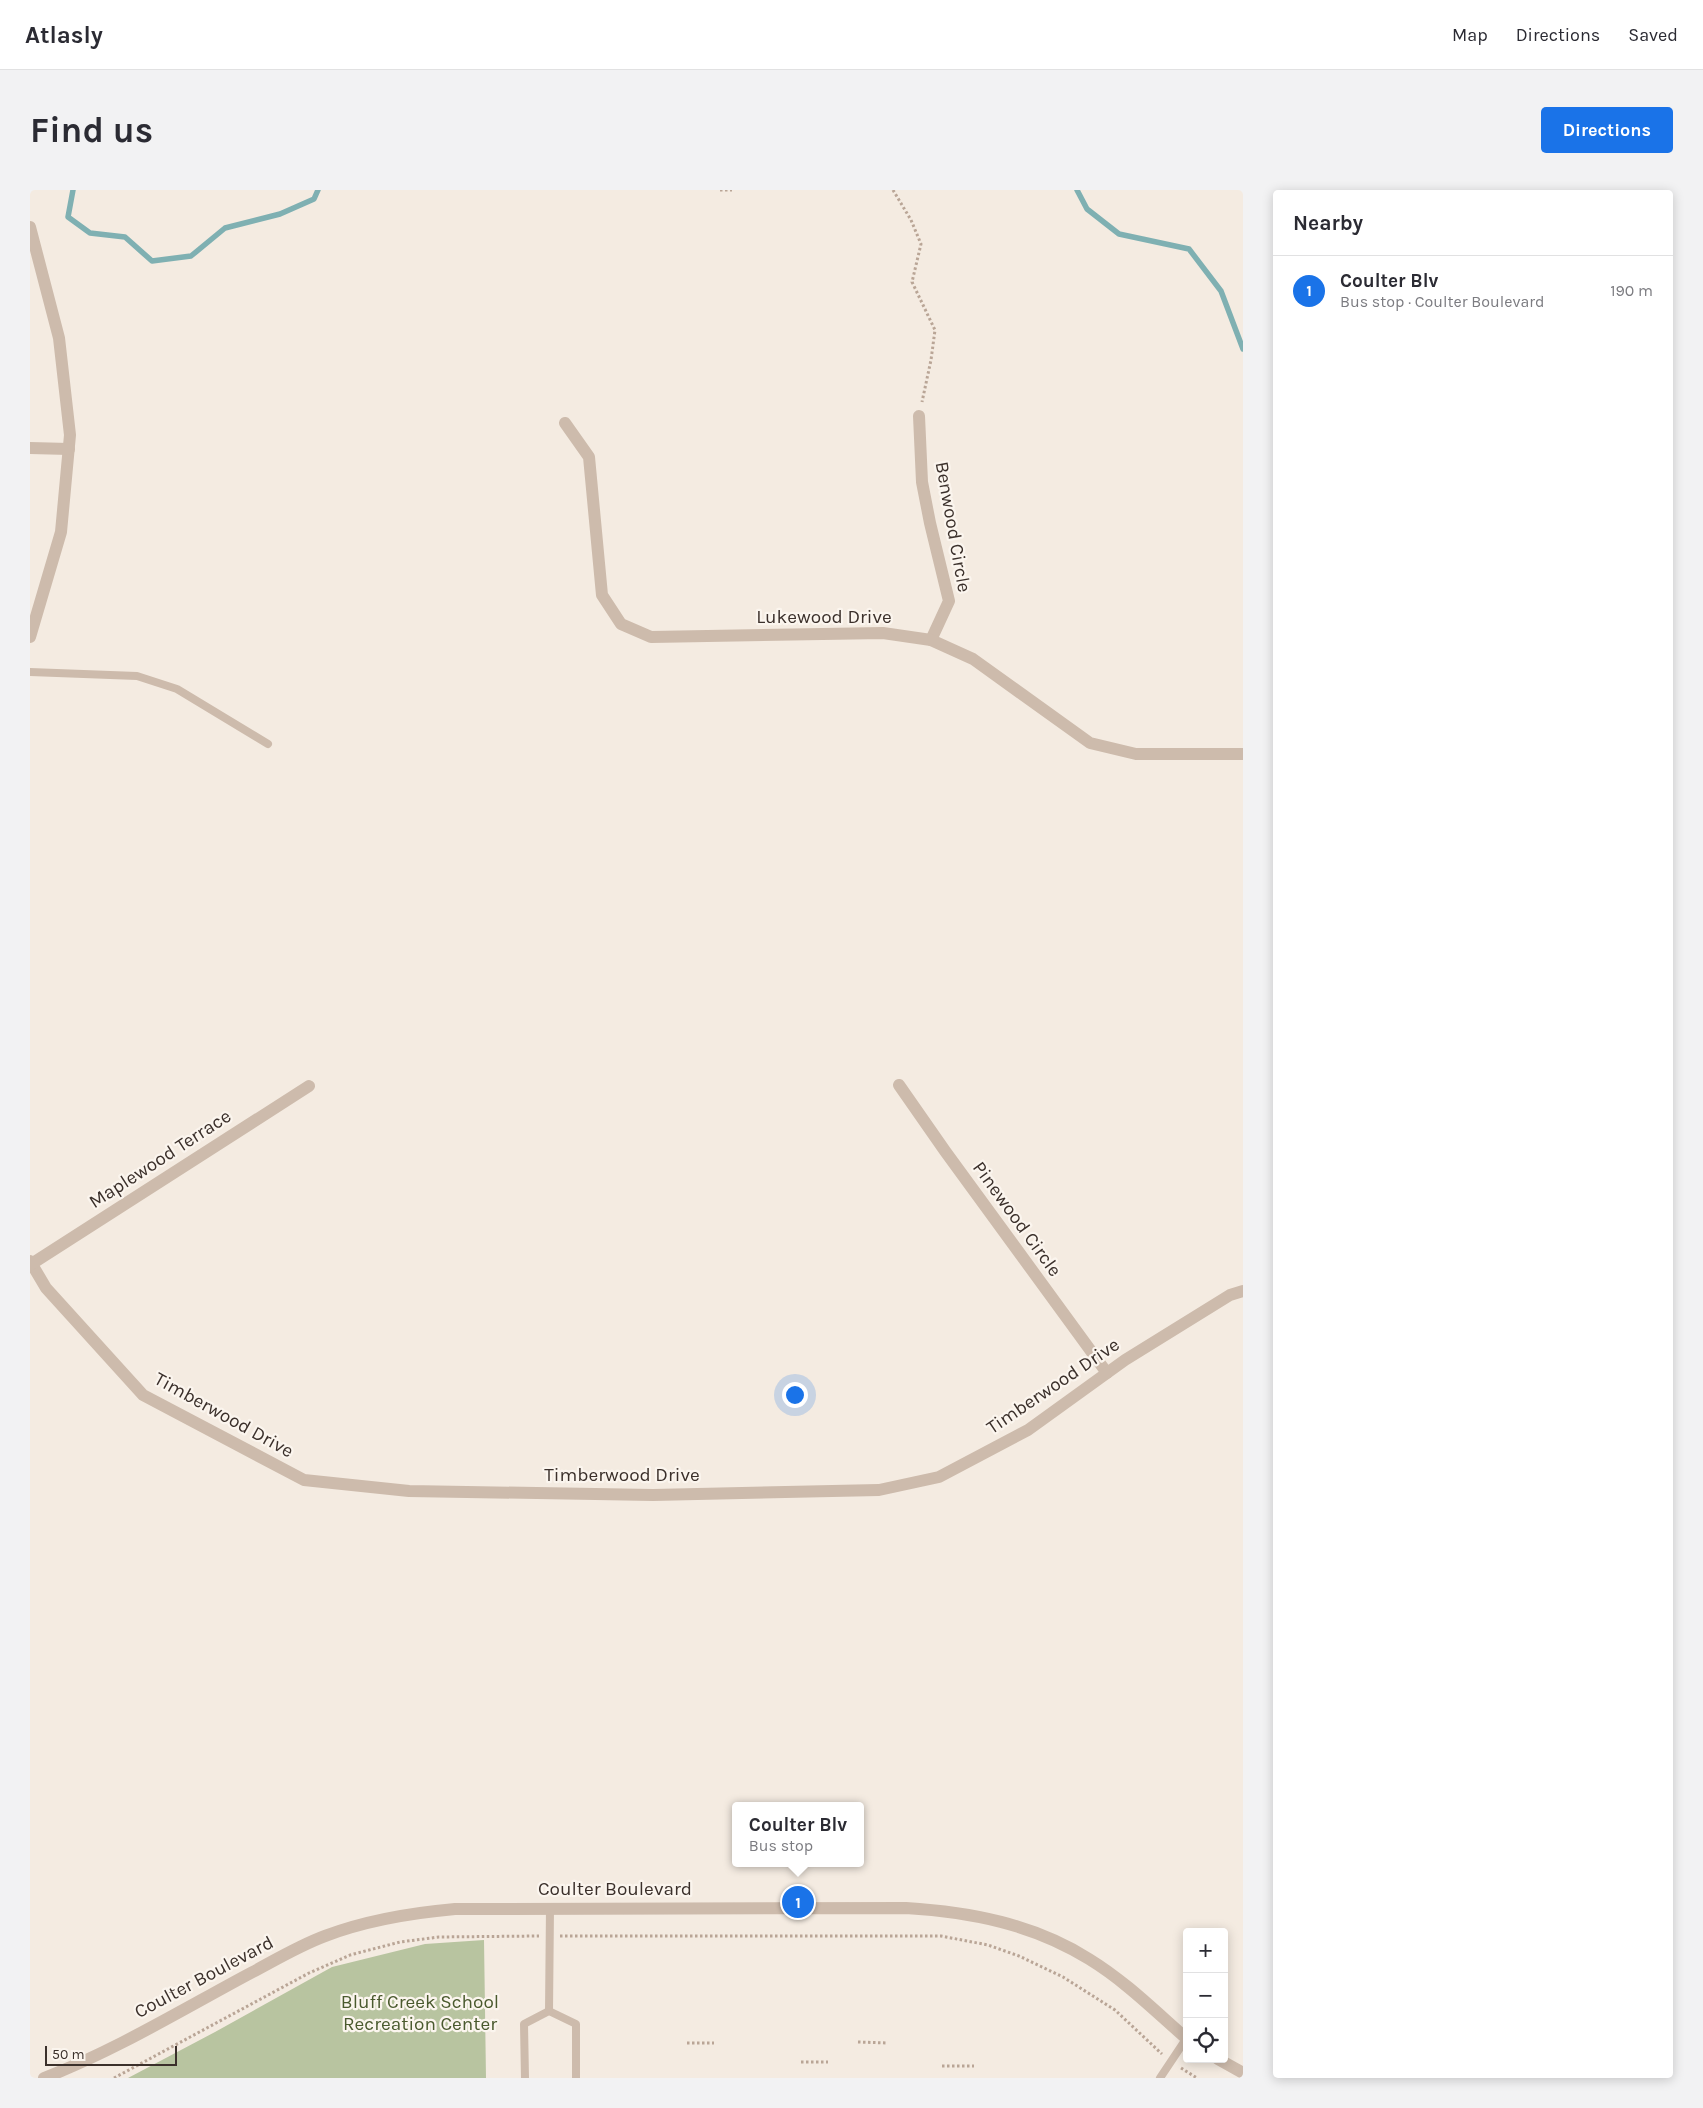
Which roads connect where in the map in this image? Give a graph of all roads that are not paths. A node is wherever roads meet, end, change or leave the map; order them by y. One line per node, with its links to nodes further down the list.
1 (30, 226): 5 (street)
2 (919, 416): 7 (street, Benwood Circle)
3 (565, 423): 7 (street, Lukewood Drive)
4 (30, 448): 5 (street)
5 (69, 449): 6 (street)
6 (30, 637)
7 (931, 640): 10 (street, Lukewood Drive)
8 (30, 672): 9 (lane)
9 (268, 744)
10 (1243, 754)
11 (899, 1085): 15 (street, Pinewood Circle)
12 (309, 1086): 13 (street, Maplewood Terrace)
13 (31, 1263): 15 (street, Timberwood Drive)
14 (1243, 1292): 15 (street, Timberwood Drive)
15 (1107, 1373)
16 (550, 1908): 17 (lane); 18 (street, Coulter Boulevard); 22 (street, Coulter Boulevard)
17 (549, 2011): 23 (lane); 24 (lane)
18 (1183, 2036)
19 (1183, 2045): 25 (lane)
20 (1225, 2063): 21 (street)
21 (1243, 2073)
22 (44, 2078)
23 (525, 2078)
24 (576, 2078)
25 (1160, 2078)

